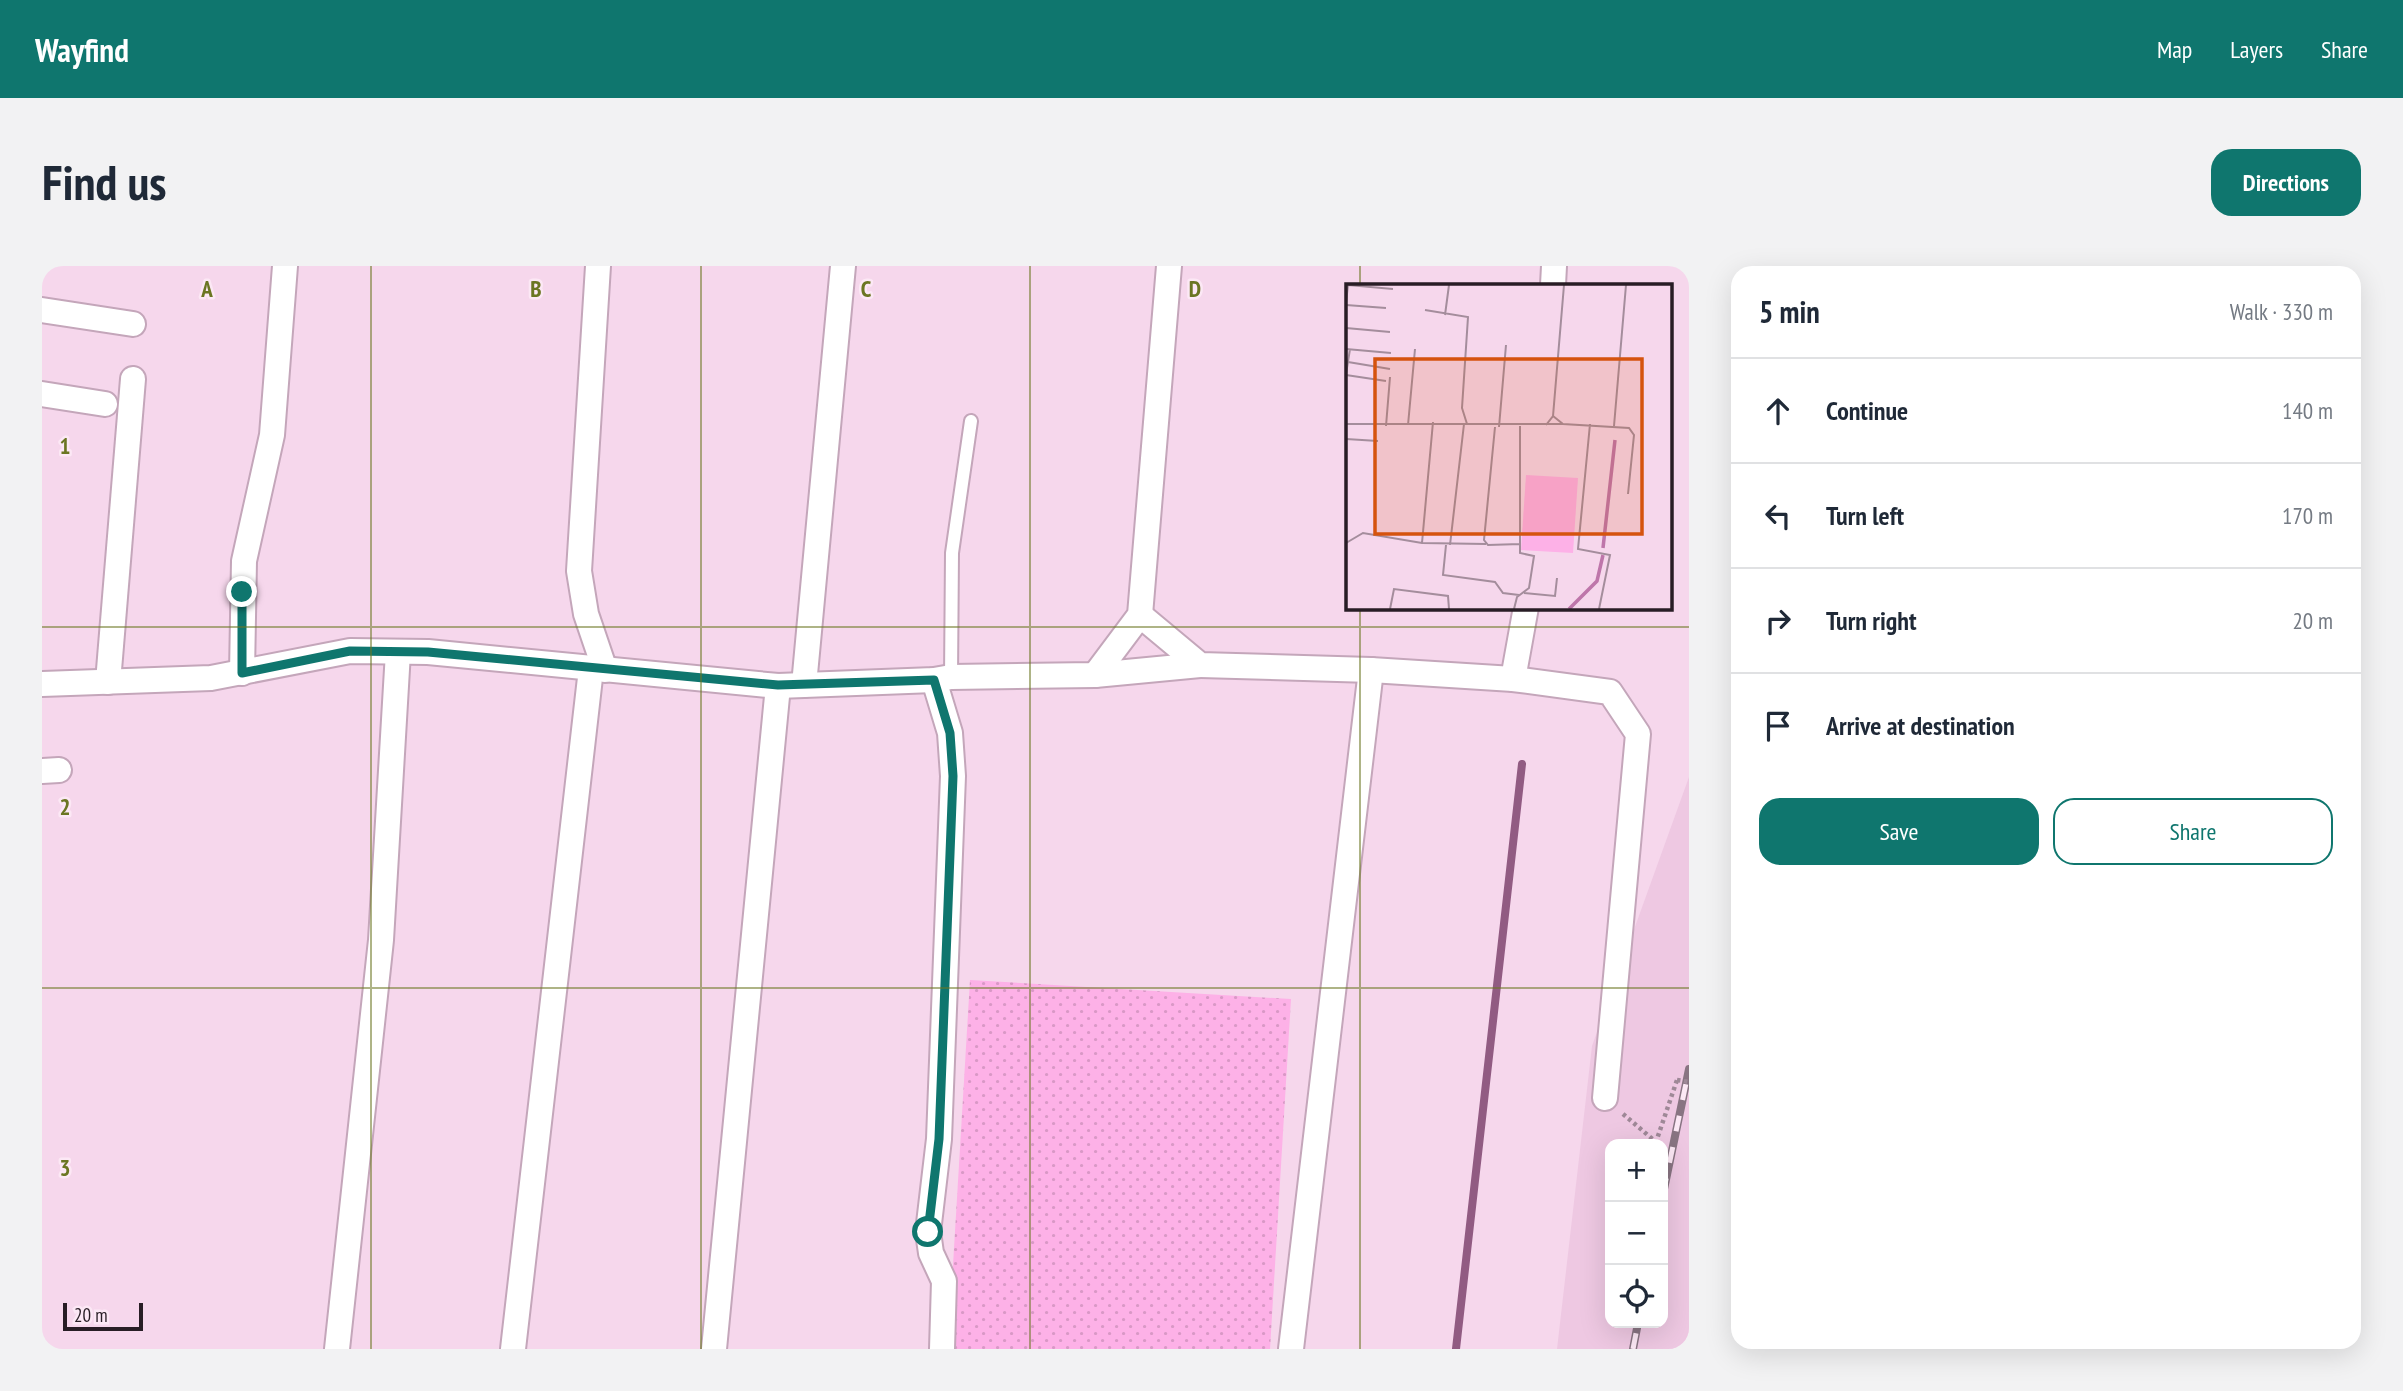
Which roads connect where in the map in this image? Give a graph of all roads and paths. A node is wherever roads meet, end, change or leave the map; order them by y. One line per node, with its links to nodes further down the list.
1 (285, 266): 19 (street)
2 (598, 266): 17 (street)
3 (843, 266): 26 (street)
4 (1169, 266): 14 (street)
5 (1555, 266): 6 (street)
6 (1553, 284)
7 (42, 310): 8 (street)
8 (133, 324)
9 (132, 379): 23 (street)
10 (42, 394): 11 (street)
11 (105, 404)
12 (971, 421): 21 (lane)
13 (1526, 609): 22 (street)
14 (1140, 615): 16 (street); 20 (street)
15 (398, 652): 17 (street); 19 (street); 29 (street)
16 (1200, 666): 18 (street); 20 (street)
17 (598, 669): 25 (street); 30 (street)
18 (1371, 670): 22 (street); 33 (street)
19 (242, 673): 23 (street)
20 (1095, 675): 21 (street)
21 (943, 678): 26 (street); 32 (street)
22 (1513, 679): 28 (street)
23 (108, 682): 24 (street)
24 (42, 684)
25 (778, 685): 26 (street); 31 (street)
26 (804, 685)
27 (1689, 1082): 28 (path, bridge)
28 (1605, 1098)
29 (337, 1349)
30 (513, 1349)
31 (714, 1349)
32 (942, 1349)
33 (1291, 1349)

